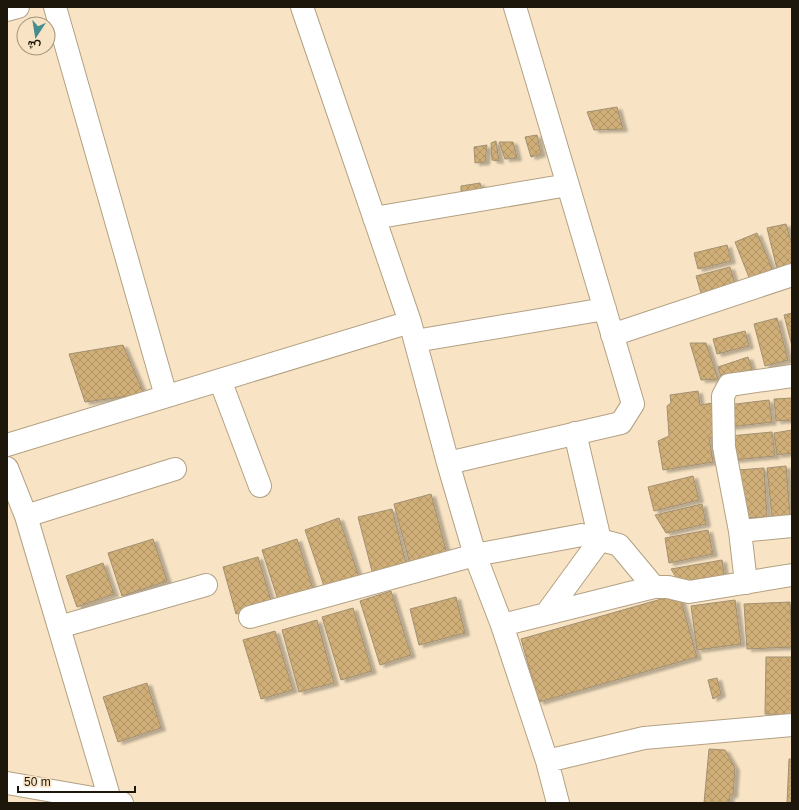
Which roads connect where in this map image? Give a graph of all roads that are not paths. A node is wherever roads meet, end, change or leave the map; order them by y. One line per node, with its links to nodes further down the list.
1 (18, 7): 5 (street)
2 (55, 7): 14 (street)
3 (302, 7): 7 (street)
4 (515, 7): 6 (street)
5 (7, 10)
6 (568, 185): 7 (street); 9 (street)
7 (374, 218): 10 (street)
8 (792, 275): 11 (street)
9 (605, 310): 10 (street); 11 (street)
10 (412, 332): 13 (street); 17 (street)
11 (612, 335): 15 (street)
12 (792, 376): 23 (street)
13 (220, 380): 14 (street); 20 (street)
14 (166, 396): 16 (street)
15 (575, 433): 17 (street); 24 (street)
16 (7, 445)
17 (448, 463): 25 (street)
18 (7, 468): 21 (street)
19 (175, 469): 21 (street)
20 (260, 486)
21 (26, 516): 33 (street)
22 (792, 526): 23 (street)
23 (740, 531): 27 (street)
24 (600, 540): 25 (street); 29 (street); 30 (street)
25 (475, 555): 31 (street); 32 (street)
26 (792, 575): 27 (street)
27 (746, 583): 29 (street)
28 (206, 585): 33 (street)
29 (654, 588): 30 (street)
30 (546, 614): 32 (street)
31 (250, 617)
32 (502, 625): 35 (street)
33 (58, 627): 37 (street)
34 (792, 725): 35 (street)
35 (547, 761): 38 (street)
36 (7, 783): 37 (street)
37 (116, 802)
38 (558, 803)

